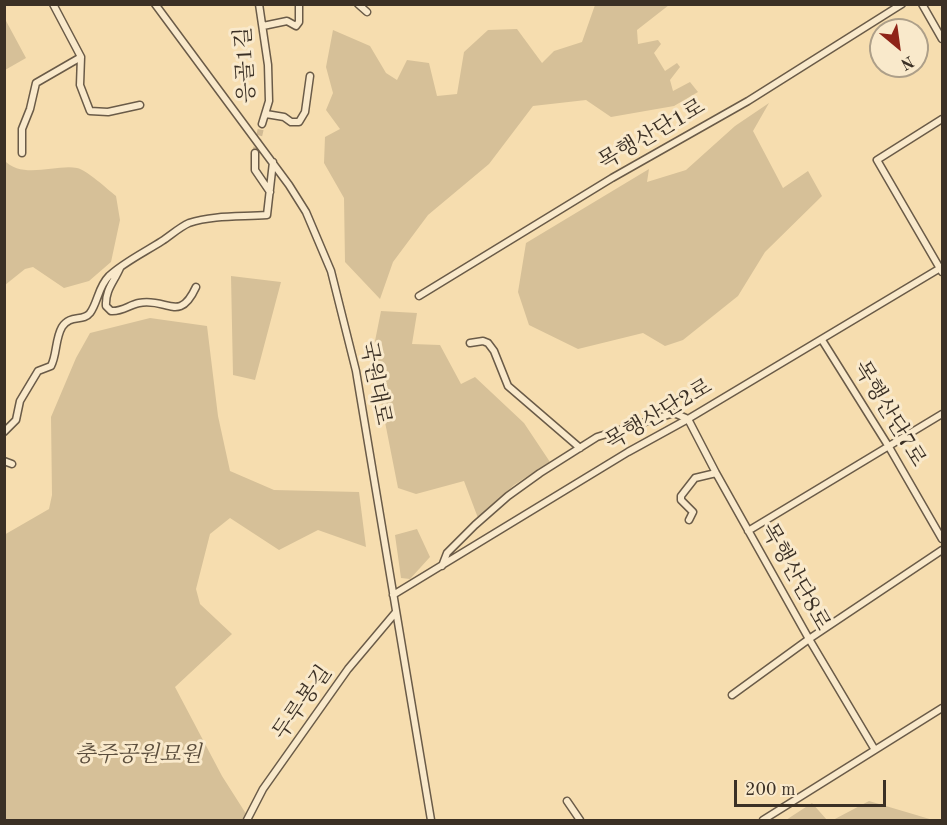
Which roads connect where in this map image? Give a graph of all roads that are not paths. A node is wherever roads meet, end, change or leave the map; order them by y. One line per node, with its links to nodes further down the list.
1 (53, 4): 11 (street)
2 (155, 4): 19 (street, 국원대로)
3 (259, 4): 9 (street, 응골1길)
4 (298, 4): 9 (street)
5 (358, 4): 8 (street)
6 (902, 4): 24 (street, 목행산단1로)
7 (922, 4): 10 (street)
8 (367, 12)
9 (263, 26): 14 (street, 응골1길)
10 (942, 39)
11 (81, 57): 13 (street); 17 (street)
12 (310, 76): 14 (street)
13 (140, 105)
14 (266, 114): 16 (street, 응골1길)
15 (942, 119): 22 (street)
16 (262, 124)
17 (22, 153)
18 (255, 153): 20 (street)
19 (273, 161): 20 (street); 40 (street, 국원대로)
20 (271, 192): 21 (street)
21 (120, 268): 23 (street); 29 (street)
22 (942, 269): 25 (street, 목행산단2로)
23 (196, 287)
24 (418, 296)
25 (822, 340): 28 (street, 목행산단2로); 30 (street, 목행산단7로)
26 (470, 344): 31 (street)
27 (942, 414): 30 (street)
28 (688, 419): 31 (street); 34 (street, 목행산단8로); 39 (street, 목행산단2로)
29 (4, 432)
30 (889, 447): 36 (street); 37 (street, 목행산단7로)
31 (580, 448): 39 (street)
32 (4, 461): 33 (street)
33 (12, 464)
34 (716, 473): 35 (street); 36 (street, 목행산단8로)
35 (689, 520)
36 (748, 531): 42 (street, 목행산단8로)
37 (942, 539)
38 (942, 550): 42 (street)
39 (442, 566): 40 (street, 목행산단2로)
40 (393, 595): 41 (street, 국원대로)
41 (396, 612): 47 (street, 두루봉길); 48 (street, 국원대로)
42 (809, 639): 43 (street); 45 (street, 목행산단8로)
43 (732, 695)
44 (942, 708): 45 (street)
45 (875, 750): 50 (street)
46 (567, 801): 49 (street)
47 (247, 820)
48 (431, 820)
49 (580, 820)
50 (763, 820)

